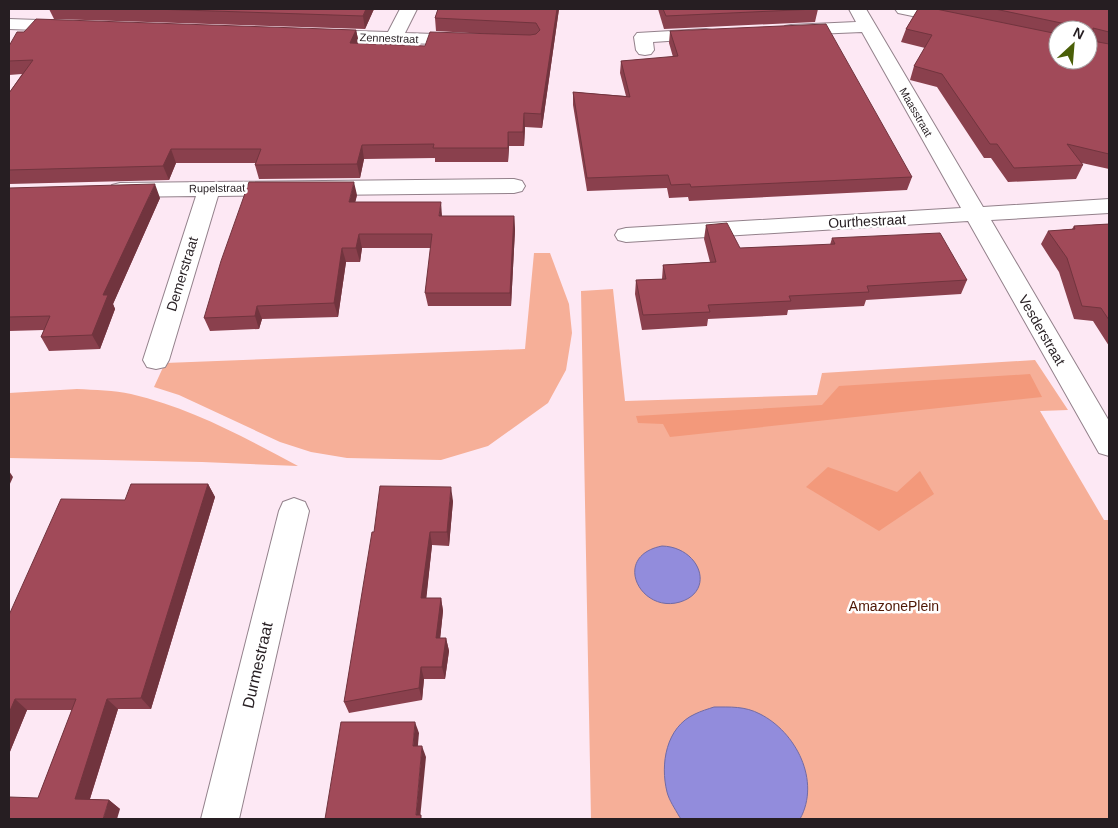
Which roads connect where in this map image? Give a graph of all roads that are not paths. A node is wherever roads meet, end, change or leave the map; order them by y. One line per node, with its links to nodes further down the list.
1 (408, 9): 11 (street)
2 (857, 9): 7 (street, Maasstraat)
3 (904, 9): 4 (street)
4 (972, 23)
5 (9, 24): 6 (street)
6 (87, 27)
7 (867, 27): 8 (street); 18 (street, Maasstraat)
8 (770, 31)
9 (721, 33): 13 (street)
10 (305, 35): 11 (street, Zennestraat)
11 (394, 38): 12 (street, Zennestraat)
12 (481, 40)
13 (645, 50)
14 (514, 186): 15 (street, Rupelstraat)
15 (209, 188): 16 (street, Rupelstraat); 20 (street, Demerstraat)
16 (104, 190)
17 (1109, 206): 18 (street, Ourthestraat)
18 (975, 215): 19 (street, Ourthestraat); 21 (street, Vesderstraat)
19 (626, 235)
20 (156, 360)
21 (1109, 445)
22 (294, 511): 23 (street, Durmestraat)
23 (220, 819)

